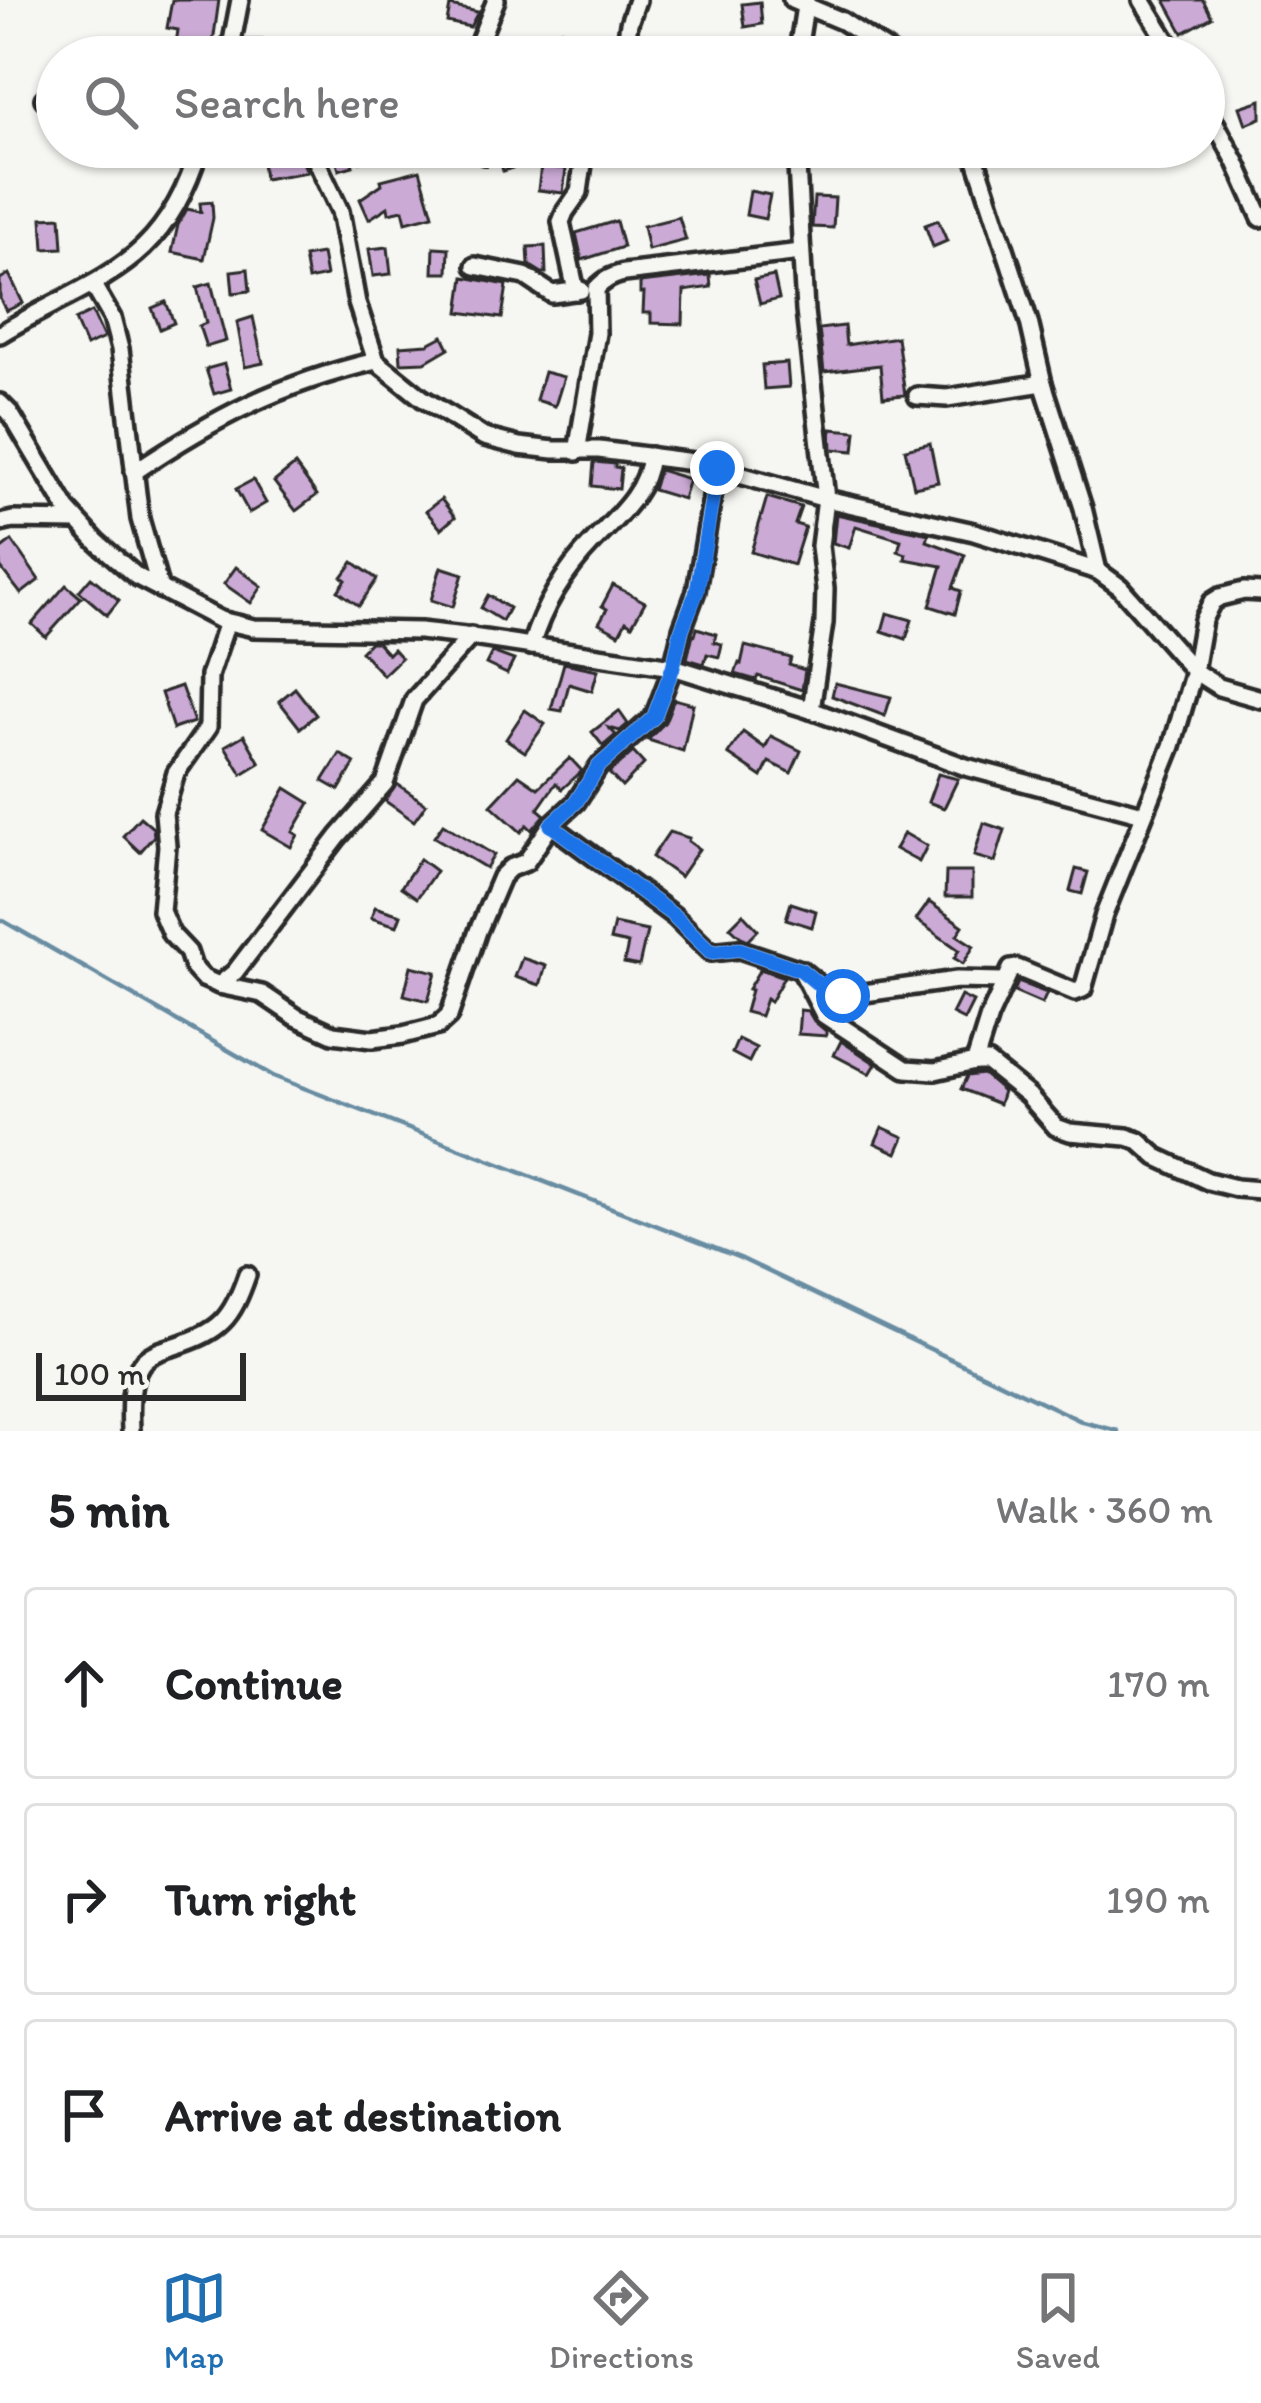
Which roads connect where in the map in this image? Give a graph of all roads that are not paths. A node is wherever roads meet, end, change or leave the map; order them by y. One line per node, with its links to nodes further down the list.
1 (240, 0): 6 (street)
2 (496, 0): 7 (street)
3 (637, 0): 8 (street)
4 (1142, 0): 11 (street)
5 (801, 1): 9 (street); 10 (street)
6 (233, 36)
7 (481, 36)
8 (626, 36)
9 (798, 36)
10 (865, 36)
11 (1165, 36)
12 (1225, 140): 18 (street)
13 (193, 168): 21 (street)
14 (320, 168): 25 (street)
15 (583, 168): 23 (street)
16 (797, 168): 19 (street)
17 (979, 168): 26 (street)
18 (1261, 218)
19 (801, 251): 22 (street); 33 (street)
20 (475, 266): 23 (street)
21 (93, 285): 24 (street); 32 (street)
22 (596, 289): 23 (street); 29 (street)
23 (576, 291)
24 (0, 334)
25 (376, 361): 29 (street); 32 (street)
26 (1043, 382): 27 (street); 36 (street)
27 (917, 395)
28 (0, 403): 34 (street)
29 (577, 452): 30 (street)
30 (650, 456): 31 (street); 41 (street)
31 (717, 468): 33 (street); 42 (street)
32 (134, 472): 37 (street)
33 (826, 499): 36 (street); 45 (street)
34 (77, 520): 35 (street); 37 (street)
35 (0, 523)
36 (1098, 571): 43 (street)
37 (160, 589): 39 (street)
38 (1261, 592): 43 (street)
39 (227, 622): 40 (street); 50 (street)
40 (471, 636): 41 (street); 50 (street)
41 (531, 646): 42 (street)
42 (673, 667): 45 (street); 47 (street)
43 (1194, 671): 44 (street); 46 (street)
44 (1261, 699)
45 (811, 710): 46 (street)
46 (1143, 814): 49 (street)
47 (551, 825): 48 (street); 50 (street)
48 (801, 970): 49 (street); 51 (street)
49 (1004, 981): 51 (street)
50 (220, 985)
51 (975, 1062): 52 (street)
52 (1261, 1190)
53 (247, 1275): 54 (street)
54 (130, 1431)

